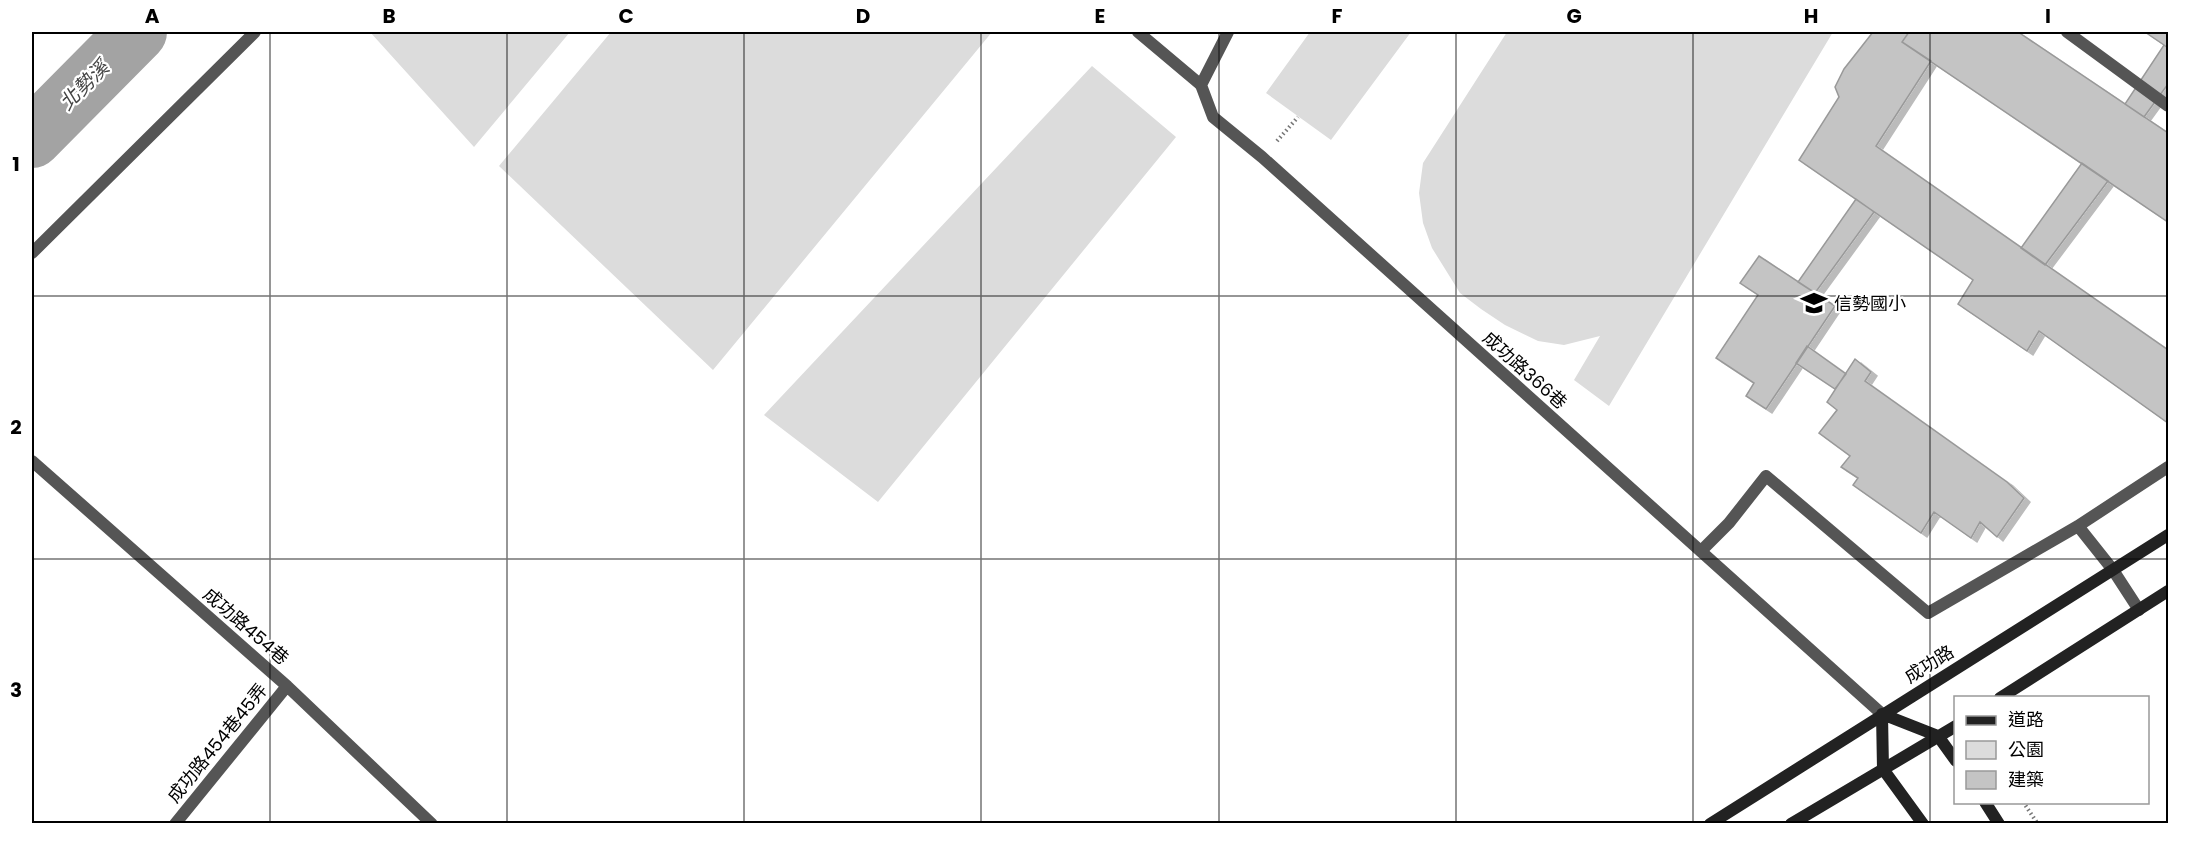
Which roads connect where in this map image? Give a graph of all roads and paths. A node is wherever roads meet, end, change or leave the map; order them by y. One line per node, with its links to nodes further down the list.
1 (255, 32): 9 (street)
2 (1138, 32): 5 (street)
3 (1228, 32): 5 (street)
4 (2067, 32): 6 (street)
5 (1202, 85): 8 (street, 成功路366巷)
6 (2169, 106)
7 (1298, 117): 8 (path)
8 (1262, 157): 14 (street, 成功路366巷)
9 (32, 253)
10 (32, 461): 18 (street, 成功路454巷)
11 (2169, 467): 12 (street)
12 (2078, 526): 14 (street); 15 (street)
13 (2169, 536): 15 (street, 成功路)
14 (1701, 551): 20 (street, 成功路366巷)
15 (2114, 570): 17 (street); 20 (street, 成功路)
16 (2169, 591): 17 (street)
17 (2139, 610): 19 (street)
18 (287, 686): 27 (street, 成功路454巷45弄); 28 (street, 成功路454巷)
19 (2003, 696)
20 (1882, 714): 22 (street); 24 (street); 29 (street, 成功路)
21 (1954, 727): 22 (street)
22 (1938, 736): 23 (street); 24 (street)
23 (1954, 758)
24 (1883, 769): 30 (street); 31 (street)
25 (1986, 804): 32 (street)
26 (2024, 804): 33 (path)
27 (176, 824)
28 (432, 824)
29 (1710, 824)
30 (1791, 824)
31 (1923, 824)
32 (1999, 824)
33 (2038, 824)

